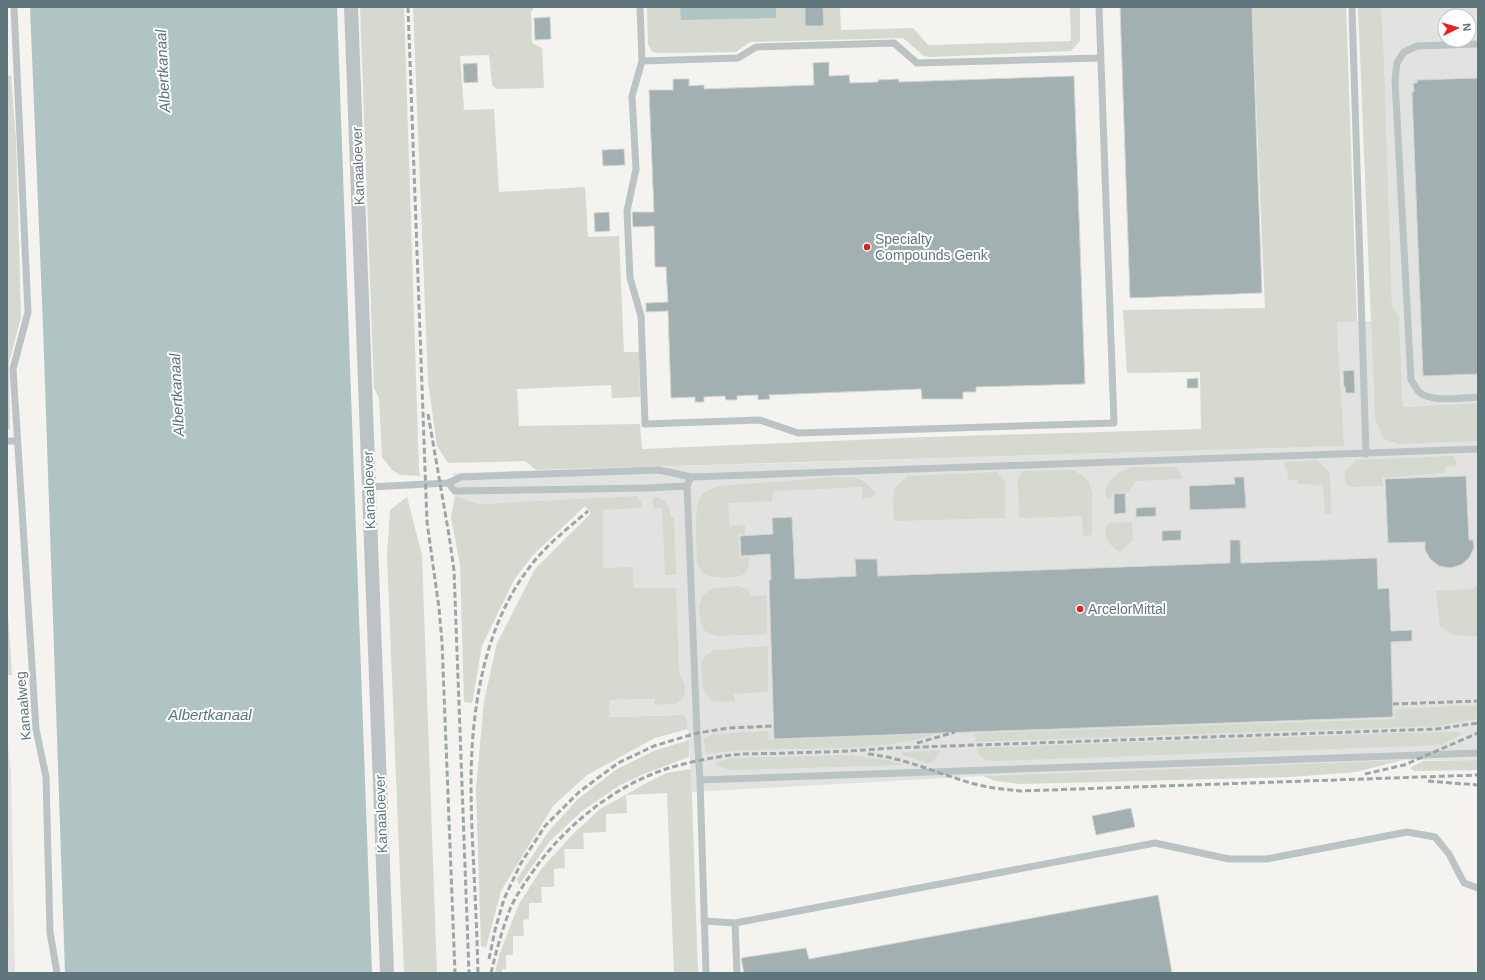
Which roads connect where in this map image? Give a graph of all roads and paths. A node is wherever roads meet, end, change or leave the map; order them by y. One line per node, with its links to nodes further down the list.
1 (351, 7): 17 (street, Kanaaloever)
2 (640, 7): 8 (lane)
3 (1099, 7): 7 (lane)
4 (1352, 7): 13 (lane)
5 (12, 8): 11 (lane, Kanaalweg)
6 (1478, 44): 9 (lane)
7 (1100, 58): 8 (lane); 8 (lane)
8 (642, 61)
9 (1478, 397)
10 (7, 441): 11 (lane)
11 (17, 441): 23 (lane, Kanaalweg)
12 (1478, 449): 13 (lane)
13 (1366, 454): 14 (lane)
14 (691, 476): 15 (lane); 16 (lane)
15 (448, 483): 16 (lane); 17 (lane)
16 (687, 486): 19 (lane)
17 (369, 487): 24 (street, Kanaaloever)
18 (1478, 753): 19 (lane)
19 (700, 780): 21 (lane)
20 (1478, 888): 22 (lane)
21 (704, 921): 22 (lane); 25 (lane)
22 (735, 923): 26 (lane)
23 (57, 973)
24 (387, 973)
25 (706, 973)
26 (737, 973)

